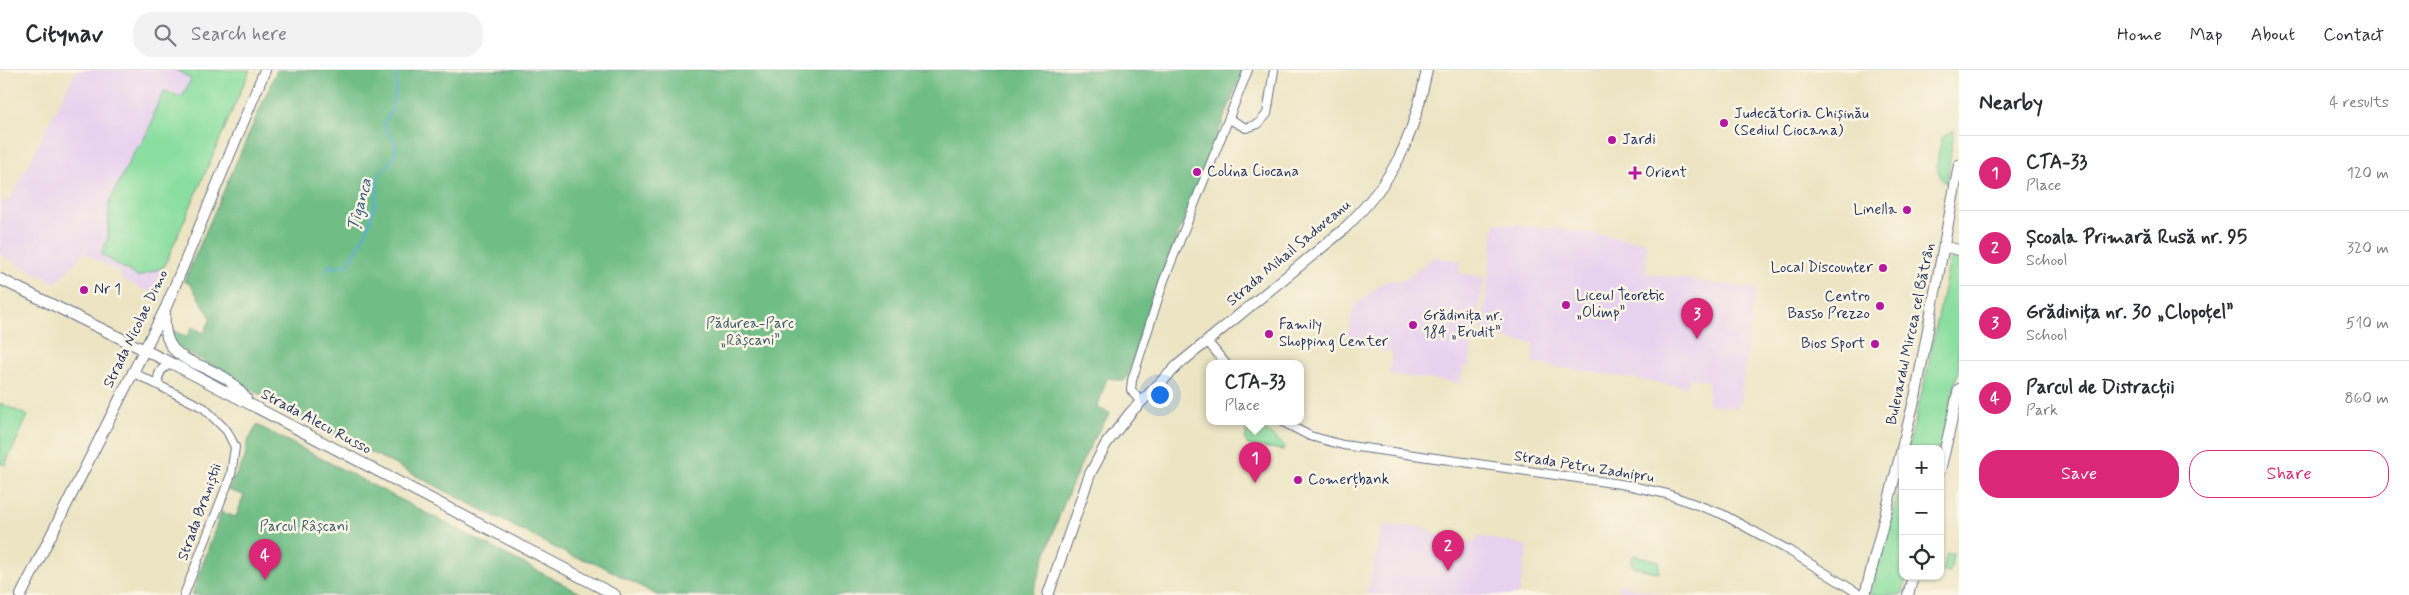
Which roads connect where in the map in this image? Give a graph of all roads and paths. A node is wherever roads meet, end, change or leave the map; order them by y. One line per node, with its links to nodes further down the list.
1 (265, 70): 10 (main road, Strada Nicolae Dimo)
2 (1248, 70): 5 (street)
3 (1274, 70): 5 (street)
4 (1427, 70): 11 (main road, Strada Mihail Sadoveanu)
5 (1229, 119): 18 (street)
6 (1959, 165): 7 (main road, Bulevardul Mircea cel Bătrân)
7 (1945, 247): 8 (main road); 21 (main road, Bulevardul Mircea cel Bătrân)
8 (1959, 250)
9 (0, 278): 12 (main road, Strada Alecu Russo)
10 (166, 307): 12 (main road, Strada Nicolae Dimo); 19 (main road)
11 (1207, 341): 13 (street); 18 (main road, Strada Mihail Sadoveanu)
12 (145, 350): 14 (main road, Strada Alecu Russo); 15 (main road, Strada Nicolae Dimo)
13 (1223, 360)
14 (174, 364): 16 (street); 19 (main road, Strada Alecu Russo)
15 (132, 372): 16 (street, Strada Braniștii); 25 (main road, Strada Nicolae Dimo)
16 (158, 385): 26 (street, Strada Braniștii)
17 (1959, 389): 22 (main road)
18 (1140, 401): 28 (main road, Strada Mihail Sadoveanu)
19 (254, 406): 27 (main road, Strada Alecu Russo)
20 (1289, 425): 29 (street, Strada Petru Zadnipru)
21 (1905, 445)
22 (1944, 454)
23 (1899, 472): 29 (main road, Bulevardul Mircea cel Bătrân)
24 (1912, 580): 30 (main road)
25 (21, 595)
26 (184, 595)
27 (616, 595)
28 (1048, 595)
29 (1863, 595)
30 (1908, 595)

